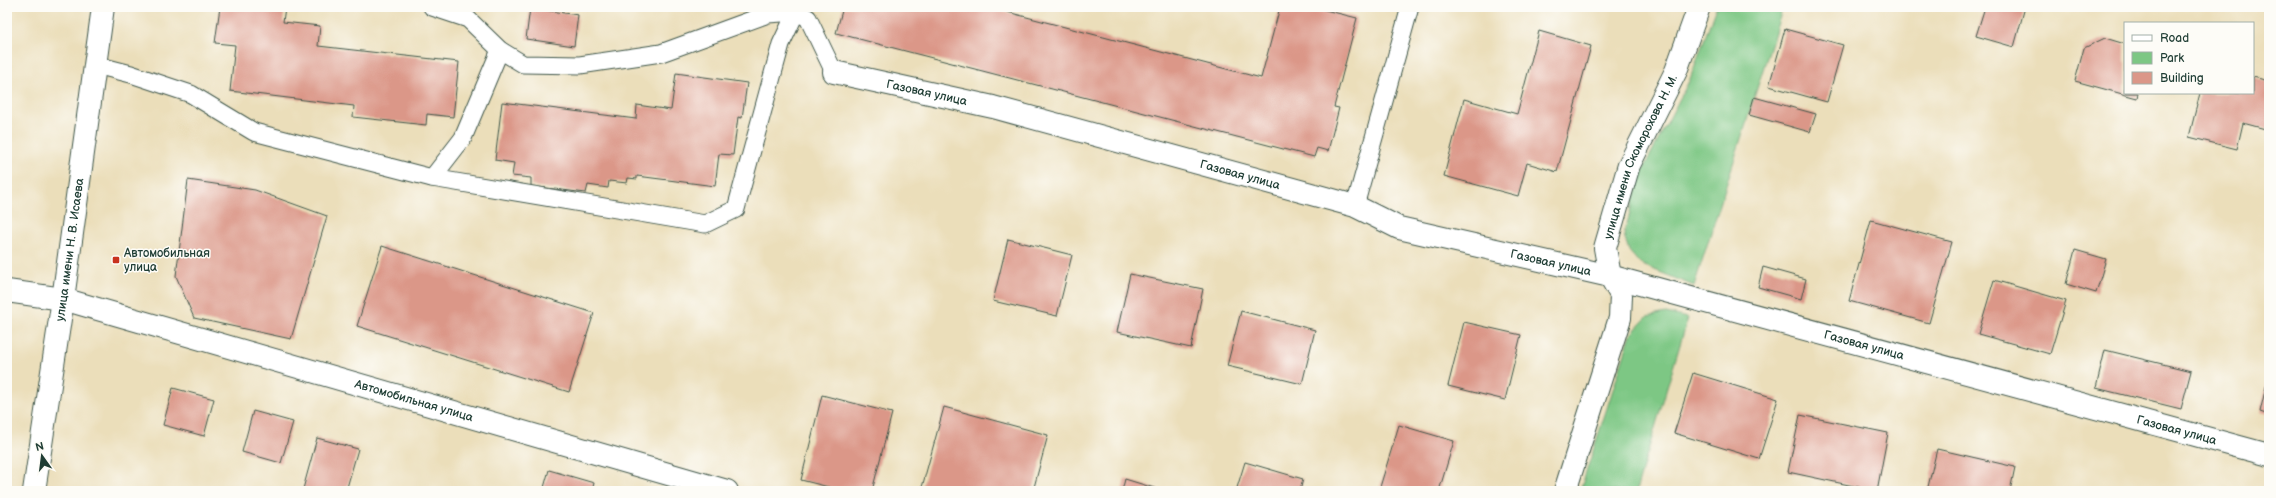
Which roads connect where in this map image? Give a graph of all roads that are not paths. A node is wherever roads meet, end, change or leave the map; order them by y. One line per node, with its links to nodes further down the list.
1 (104, 7): 7 (street, улица имени Н. В. Исаева)
2 (432, 7): 6 (lane)
3 (1410, 7): 10 (lane)
4 (1699, 7): 11 (street, улица имени Скоморохова Н. М.)
5 (797, 9): 6 (lane); 8 (lane); 9 (lane)
6 (500, 50): 9 (lane)
7 (96, 65): 9 (lane); 13 (street, улица имени Н. В. Исаева)
8 (834, 72): 10 (street, Газовая улица)
9 (432, 178)
10 (1355, 206): 11 (street, Газовая улица)
11 (1610, 276): 14 (street, Газовая улица); 17 (street, улица имени Скоморохова Н. М.)
12 (7, 291): 13 (street, Автомобильная улица)
13 (63, 299): 15 (street, улица имени Н. В. Исаева); 16 (street, Автомобильная улица)
14 (2269, 455)
15 (34, 491)
16 (727, 491)
17 (1565, 491)

